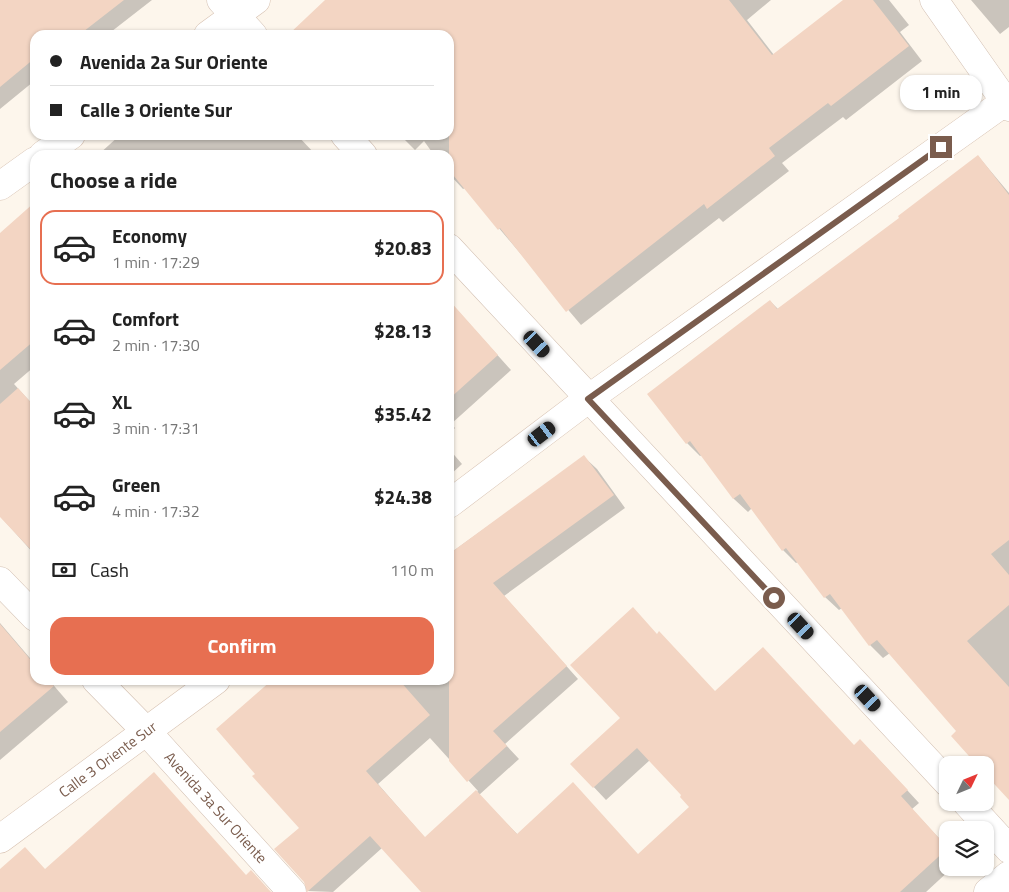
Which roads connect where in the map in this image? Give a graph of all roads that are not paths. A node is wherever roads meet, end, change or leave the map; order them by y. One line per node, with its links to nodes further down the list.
1 (934, 0): 5 (street)
2 (237, 5): 3 (street); 4 (street)
3 (213, 30)
4 (250, 30)
5 (1008, 102): 13 (street)
6 (63, 140): 8 (street)
7 (350, 140): 9 (street)
8 (50, 150)
9 (358, 150)
10 (30, 165): 11 (street)
11 (0, 186)
12 (454, 253): 13 (street)
13 (588, 399): 14 (street); 20 (street)
14 (454, 500)
15 (0, 581): 16 (street)
16 (30, 612)
17 (101, 685): 19 (street, Avenida 3a Sur Oriente)
18 (209, 685): 19 (street, Calle 3 Oriente Sur)
19 (147, 732): 22 (street, Calle 3 Oriente Sur); 25 (street, Avenida 3a Sur Oriente)
20 (939, 773)
21 (974, 811): 23 (street)
22 (0, 839)
23 (1009, 849)
24 (1009, 875): 26 (street)
25 (292, 892)
26 (988, 892)

